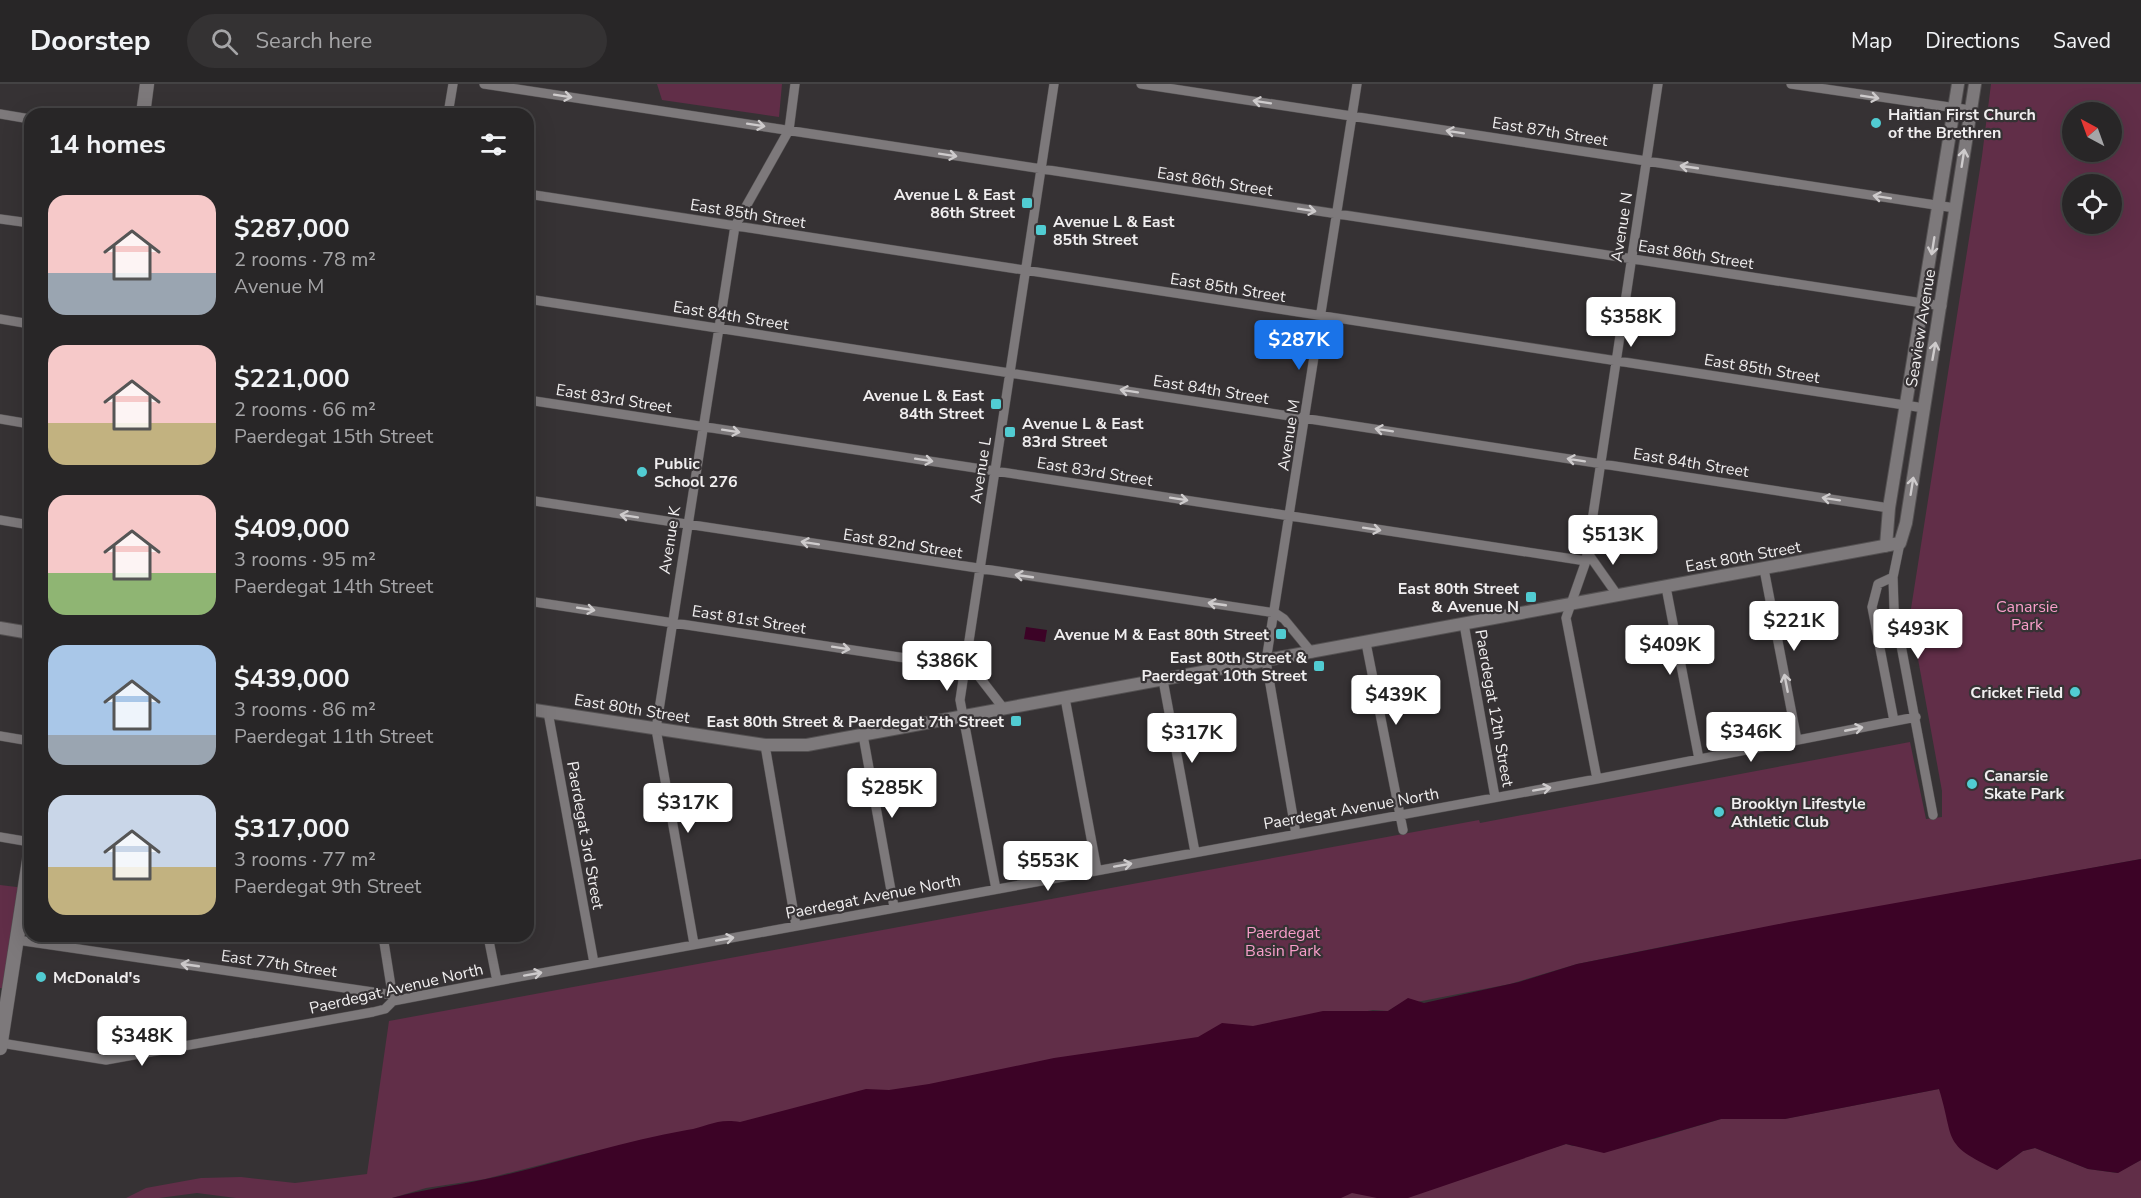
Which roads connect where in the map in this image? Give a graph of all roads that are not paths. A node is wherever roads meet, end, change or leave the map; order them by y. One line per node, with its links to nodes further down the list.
1 (147, 84): 12 (main road)
2 (453, 84): 13 (street)
3 (484, 84): 19 (street, East 86th Street, one-way to 19)
4 (795, 84): 19 (street, Avenue K)
5 (1054, 84): 21 (street, Avenue L)
6 (1142, 84): 17 (street, East 87th Street, one-way to 6)
7 (1357, 84): 17 (street, Avenue M)
8 (1658, 84): 20 (street, Avenue N)
9 (1791, 84): 14 (street, one-way to 14)
10 (1958, 84): 14 (street, Seaview Avenue)
11 (1975, 84): 15 (street, Seaview Avenue)
12 (144, 108)
13 (449, 108)
14 (1955, 108): 15 (street); 23 (street, Seaview Avenue)
15 (1970, 110): 24 (street, Seaview Avenue, one-way to 15)
16 (0, 114): 18 (street)
17 (1352, 116): 20 (street, East 87th Street, one-way to 17); 25 (street, Avenue M)
18 (24, 118)
19 (789, 130): 21 (street, East 86th Street, one-way to 21); 28 (street, Avenue K)
20 (1646, 161): 23 (street, East 87th Street, one-way to 20); 29 (street, Avenue N)
21 (1041, 169): 25 (street, East 86th Street, one-way to 25); 30 (street, Avenue L)
22 (534, 195): 28 (street, East 85th Street)
23 (1940, 206): 24 (street, East 87th Street); 32 (street, Seaview Avenue, one-way to 32)
24 (1955, 208): 33 (street, Seaview Avenue)
25 (1337, 214): 29 (street, East 86th Street); 34 (street, Avenue M)
26 (0, 219): 27 (street)
27 (24, 222)
28 (735, 226): 30 (street, East 85th Street); 37 (street, Avenue K)
29 (1631, 260): 32 (street, East 86th Street); 38 (street, Avenue N)
30 (1026, 271): 34 (street, East 85th Street); 39 (street, Avenue L)
31 (534, 300): 37 (street, East 84th Street)
32 (1924, 305): 33 (street, East 86th Street); 41 (street, Seaview Avenue)
33 (1942, 306): 42 (street, Seaview Avenue, one-way to 33)
34 (1321, 316): 38 (street, East 85th Street); 43 (street, Avenue M)
35 (0, 319): 36 (street)
36 (24, 323)
37 (717, 328): 39 (street, East 84th Street); 46 (street, Avenue K)
38 (1616, 361): 41 (street, East 85th Street); 47 (street, Avenue N)
39 (1010, 373): 43 (street, East 84th Street, one-way to 39); 48 (street, Avenue L)
40 (534, 401): 46 (street, East 83rd Street)
41 (1907, 406): 42 (street, East 85th Street); 50 (street, Seaview Avenue)
42 (1924, 408): 55 (street, Seaview Avenue, one-way to 42)
43 (1305, 418): 47 (street, East 84th Street, one-way to 43); 51 (street, Avenue M)
44 (0, 419): 45 (street)
45 (24, 423)
46 (702, 426): 48 (street, East 83rd Street, one-way to 48); 54 (street, Avenue K)
47 (1600, 464): 50 (street, East 84th Street, one-way to 47); 57 (street, Avenue N)
48 (995, 471): 51 (street, East 83rd Street, one-way to 51); 58 (street, Avenue L)
49 (534, 501): 54 (street, East 82nd Street, one-way to 49)
50 (1889, 508): 56 (street, Seaview Avenue)
51 (1290, 516): 57 (street, East 83rd Street, one-way to 57); 65 (street, Avenue M)
52 (0, 520): 53 (street)
53 (24, 524)
54 (687, 524): 58 (street, East 82nd Street, one-way to 54); 66 (street, Avenue K)
55 (1900, 543): 56 (street, East 80th Street); 60 (street, Seaview Avenue)
56 (1886, 546): 59 (street, East 80th Street)
57 (1586, 557): 62 (street); 64 (street, Avenue N)
58 (980, 569): 65 (street, East 82nd Street, one-way to 58); 73 (street, Avenue L)
59 (1764, 569): 61 (street, East 80th Street); 86 (street, one-way to 59)
60 (1893, 577): 80 (street, Seaview Avenue); 81 (street)
61 (1666, 587): 62 (street, East 80th Street); 88 (street)
62 (1618, 596): 64 (street, East 80th Street)
63 (534, 602): 66 (street, East 81st Street, one-way to 66)
64 (1571, 604): 67 (street, East 80th Street); 89 (street, Avenue N)
65 (1275, 613): 71 (street); 72 (street, Avenue M)
66 (672, 622): 73 (street, East 81st Street, one-way to 73); 82 (street, Avenue K)
67 (1464, 624): 70 (street, East 80th Street); 90 (street, Paerdegat 12th Street)
68 (0, 628): 69 (street)
69 (24, 632)
70 (1366, 643): 71 (street, East 80th Street); 91 (street)
71 (1312, 653): 72 (street, East 80th Street)
72 (1266, 661): 74 (street, East 80th Street); 94 (street)
73 (965, 667): 76 (street); 79 (street, Avenue L)
74 (1163, 680): 75 (street, East 80th Street); 97 (street)
75 (1065, 698): 76 (street, East 80th Street); 98 (street)
76 (1004, 709): 79 (street, East 80th Street)
77 (534, 710): 78 (street, East 80th Street)
78 (548, 712): 82 (street, East 80th Street); 109 (street, Paerdegat 3rd Street)
79 (963, 717): 83 (street, East 80th Street); 99 (street, Avenue L)
80 (1916, 717): 81 (street, Paerdegat Avenue North); 92 (street, Seaview Avenue)
81 (1894, 722): 86 (street, Paerdegat Avenue North, one-way to 81)
82 (656, 729): 87 (street, East 80th Street); 108 (street, Avenue K)
83 (863, 735): 87 (street, East 80th Street); 101 (street)
84 (0, 736): 85 (street)
85 (24, 740)
86 (1797, 740): 88 (street, Paerdegat Avenue North)
87 (765, 745): 102 (street)
88 (1699, 759): 89 (street, Paerdegat Avenue North)
89 (1597, 779): 90 (street, Paerdegat Avenue North, one-way to 89)
90 (1495, 797): 91 (street, Paerdegat Avenue North)
91 (1400, 815): 93 (street); 94 (street, Paerdegat Avenue North)
92 (1933, 815)
93 (1403, 830)
94 (1296, 834): 97 (street, Paerdegat Avenue North)
95 (0, 837): 96 (street)
96 (24, 841)
97 (1195, 852): 98 (street, Paerdegat Avenue North, one-way to 97)
98 (1097, 870): 99 (street, Paerdegat Avenue North)
99 (996, 889): 101 (street, Paerdegat Avenue North)
100 (24, 894): 103 (main road)
101 (894, 907): 102 (street, Paerdegat Avenue North)
102 (796, 926): 108 (street, Paerdegat Avenue North, one-way to 102)
103 (17, 940): 104 (street, East 77th Street, one-way to 103); 112 (main road)
104 (24, 941)
105 (30, 942): 111 (street, East 77th Street, one-way to 105)
106 (384, 942): 111 (street)
107 (489, 942): 110 (street)
108 (694, 944): 109 (street, Paerdegat Avenue North)
109 (594, 963): 110 (street, Paerdegat Avenue North, one-way to 109)
110 (497, 981): 111 (street, Paerdegat Avenue North)
111 (393, 998): 112 (street, Paerdegat Avenue North)
112 (0, 1046)

